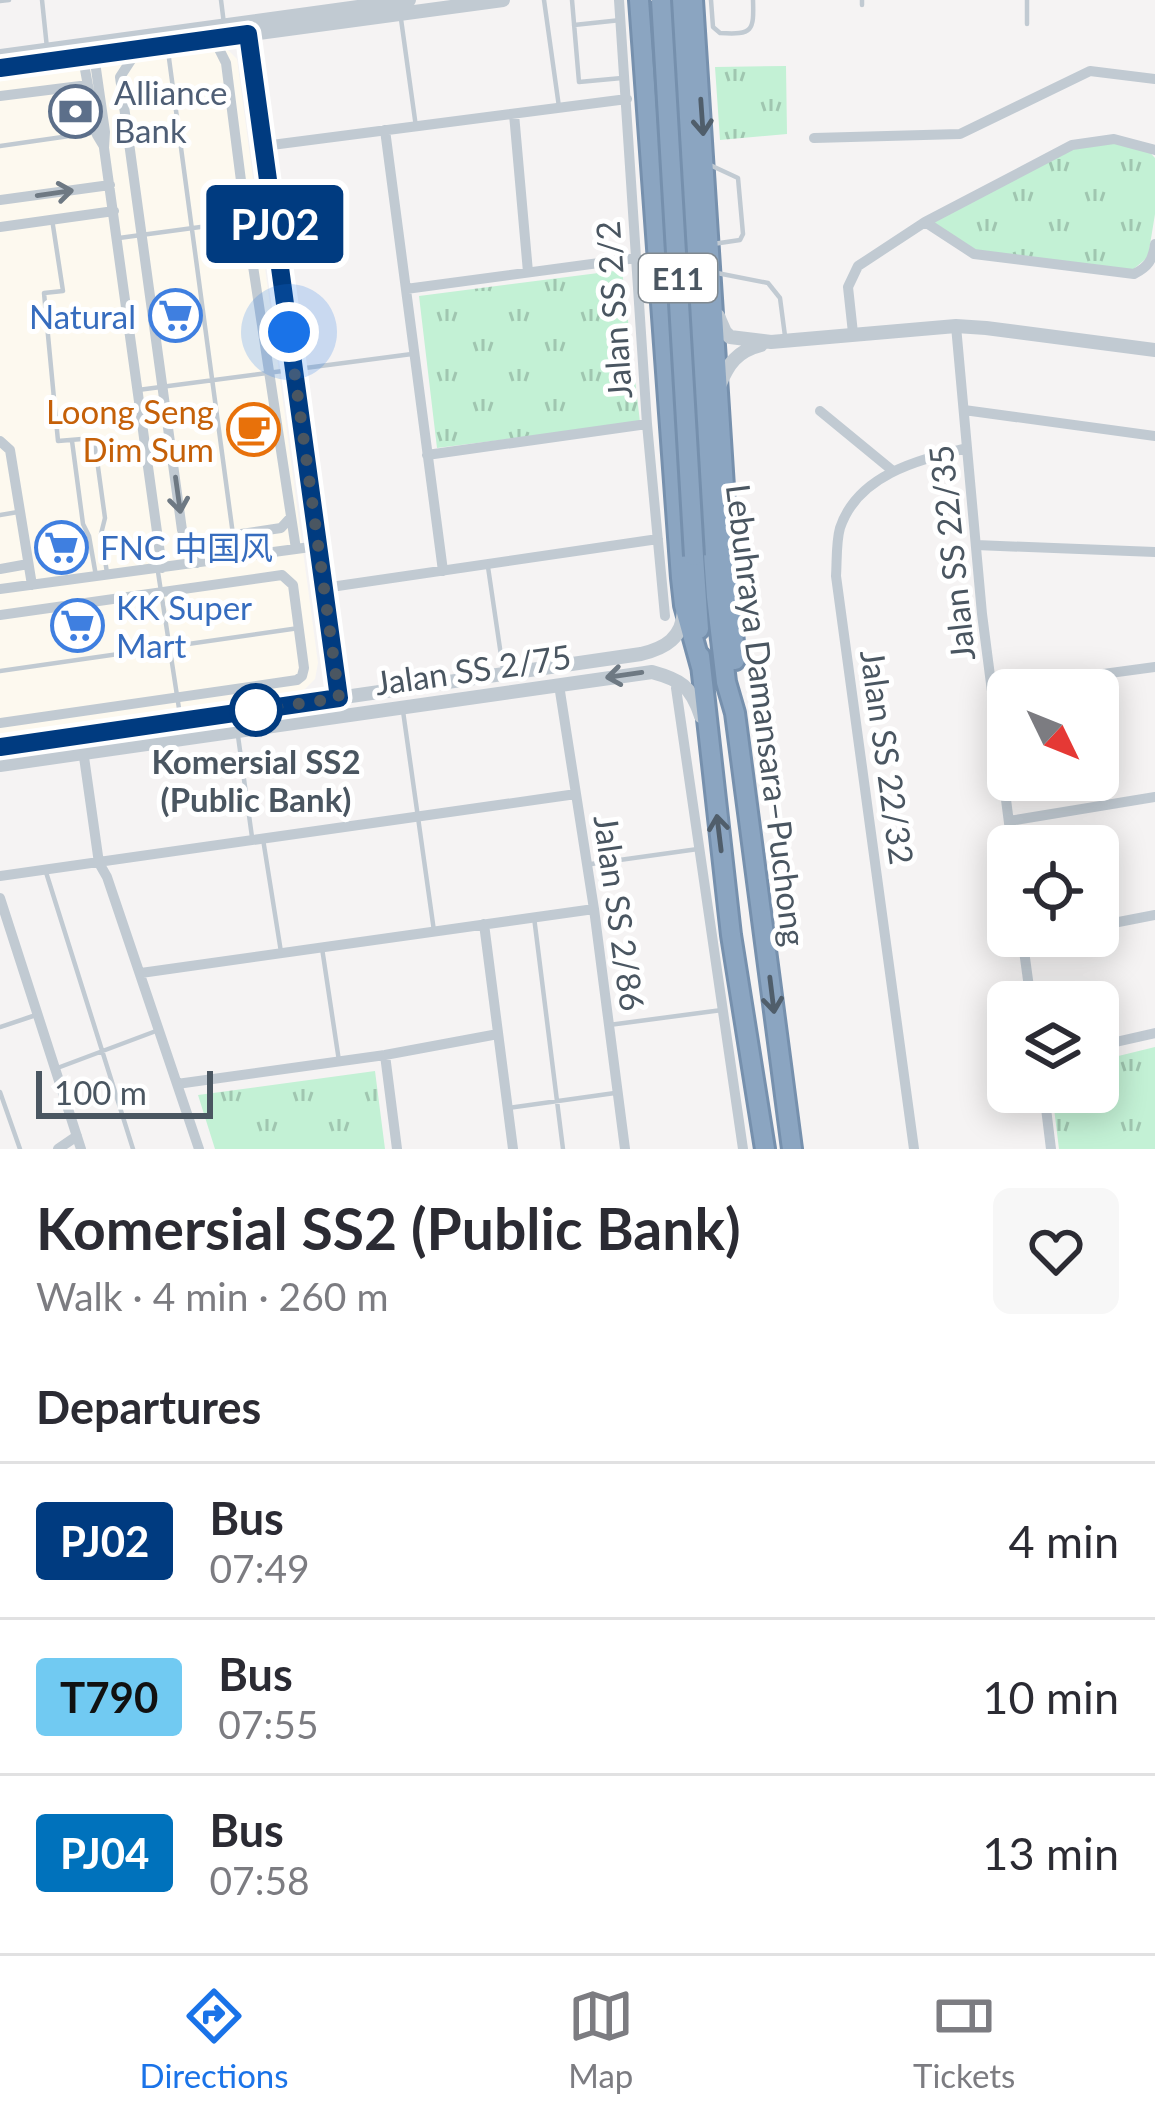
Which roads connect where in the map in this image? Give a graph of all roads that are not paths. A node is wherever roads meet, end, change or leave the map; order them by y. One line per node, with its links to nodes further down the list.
1 (9, 0): 12 (lane)
2 (42, 0): 23 (lane)
3 (221, 0): 18 (lane)
4 (503, 0): 14 (street)
5 (544, 0): 33 (lane)
6 (572, 0): 19 (lane)
7 (620, 0): 15 (street, Jalan SS 2/2)
8 (639, 0): 16 (highway)
9 (661, 0): 16 (highway); 94 (highway, Lebuhraya Damansara–Puchong / E11, bridge)
10 (753, 0): 13 (lane)
11 (1028, 0): 17 (lane)
12 (0, 1)
13 (690, 2): 43 (highway, one-way to 43); 94 (highway, Lebuhraya Damansara–Puchong / E11)
14 (409, 6): 20 (street); 35 (lane)
15 (621, 20): 19 (lane); 28 (street, Jalan SS 2/2)
16 (642, 22): 107 (highway)
17 (1027, 24)
18 (224, 25): 20 (street); 25 (street)
19 (574, 25): 28 (lane)
20 (248, 28): 21 (street); 40 (street)
21 (214, 39): 22 (street); 49 (street)
22 (167, 45): 24 (street); 52 (lane)
23 (48, 50): 25 (street); 26 (street)
24 (132, 50): 25 (street); 53 (street)
25 (88, 51): 27 (street); 30 (street); 41 (street)
26 (0, 56)
27 (0, 68)
28 (625, 78): 32 (street, Jalan SS 2/2)
29 (1155, 79): 38 (street)
30 (88, 85): 31 (street); 37 (street)
31 (0, 96)
32 (627, 99): 33 (street); 57 (street, Jalan SS 2/2)
33 (559, 108): 34 (street)
34 (514, 114): 35 (street); 58 (street)
35 (416, 127): 36 (street)
36 (385, 130): 40 (street); 60 (street)
37 (97, 132): 39 (lane); 41 (street)
38 (814, 138)
39 (0, 146)
40 (264, 146): 47 (street)
41 (104, 148): 44 (street)
42 (1155, 150): 50 (street)
43 (705, 163): 55 (highway); 55 (lane)
44 (110, 185): 45 (street, one-way to 44); 46 (street)
45 (0, 200)
46 (114, 211): 48 (street); 54 (street)
47 (274, 217): 49 (lane); 67 (street)
48 (52, 220): 51 (street); 77 (lane)
49 (246, 220): 52 (lane); 68 (street)
50 (925, 222): 56 (street); 63 (street)
51 (0, 227)
52 (192, 228): 53 (lane); 69 (lane)
53 (142, 235): 54 (lane); 70 (street)
54 (117, 238): 71 (street)
55 (710, 244): 59 (highway)
56 (1155, 244)
57 (636, 258): 58 (street); 75 (street, Jalan SS 2/2)
58 (528, 272): 60 (street)
59 (712, 272): 61 (highway); 64 (lane)
60 (406, 289): 66 (street)
61 (714, 306): 64 (street); 72 (highway)
62 (956, 326): 63 (street); 65 (street); 73 (street, Jalan SS 22/35)
63 (853, 333): 64 (street)
64 (778, 341): 72 (street)
65 (1155, 350)
66 (414, 353): 67 (lane); 80 (street)
67 (294, 370): 68 (lane); 91 (street)
68 (269, 371): 69 (lane); 84 (street)
69 (212, 380): 70 (lane); 87 (lane)
70 (163, 387): 71 (lane); 89 (street, one-way to 89)
71 (138, 390): 100 (street)
72 (718, 390): 123 (highway)
73 (964, 410): 76 (street); 78 (street, Jalan SS 22/35)
74 (820, 411): 81 (street)
75 (647, 424): 80 (street); 88 (street, Jalan SS 2/2)
76 (1155, 436)
77 (72, 440): 85 (lane); 86 (lane)
78 (967, 448): 81 (street, Jalan SS 22/32); 90 (street, Jalan SS 22/35)
79 (5, 452): 82 (street)
80 (428, 455): 101 (street)
81 (892, 471): 185 (street, Jalan SS 22/32)
82 (20, 512): 83 (lane); 98 (street)
83 (0, 514)
84 (291, 517): 87 (street); 92 (street)
85 (100, 534): 86 (lane); 102 (lane)
86 (89, 536): 102 (lane)
87 (233, 536): 89 (street); 95 (lane)
88 (658, 539): 97 (street); 109 (street, Jalan SS 2/2)
89 (193, 542): 96 (street)
90 (976, 544): 93 (street); 114 (street, Jalan SS 22/35)
91 (318, 546): 92 (street); 104 (street)
92 (296, 549): 95 (street)
93 (1155, 552)
94 (703, 554): 112 (highway, Lebuhraya Damansara–Puchong / E11); 123 (highway, Lebuhraya Damansara–Puchong / E11)
95 (236, 557): 96 (street)
96 (197, 563): 100 (street)
97 (488, 564): 101 (street); 117 (lane)
98 (28, 565): 99 (street); 103 (street)
99 (0, 568)
100 (160, 568): 102 (street); 106 (lane)
101 (442, 571): 104 (street)
102 (101, 576): 103 (street)
103 (32, 585): 105 (street)
104 (324, 588): 121 (street)
105 (0, 589)
106 (161, 593): 108 (street); 110 (street); 111 (lane)
107 (684, 605): 112 (highway); 117 (street, Jalan SS 2/75)
108 (0, 615)
109 (665, 616)
110 (299, 628): 111 (lane); 120 (street)
111 (169, 646): 115 (lane); 120 (lane)
112 (701, 667): 128 (highway, Lebuhraya Damansara–Puchong / E11)
113 (1155, 667): 116 (street)
114 (990, 669)
115 (0, 670)
116 (1119, 672)
117 (503, 674): 121 (street, Jalan SS 2/75)
118 (559, 685): 122 (street, Jalan SS 2/75); 128 (street, Jalan SS 2/75, one-way to 118); 133 (street, Jalan SS 2/86)
119 (676, 688): 140 (street)
120 (177, 698): 125 (lane); 126 (street)
121 (339, 698): 124 (street); 125 (street, Jalan SS 2/75)
122 (402, 706): 124 (street, Jalan SS 2/75); 136 (lane)
123 (735, 712): 184 (highway, Lebuhraya Damansara–Puchong / E11, one-way to 184)
124 (341, 715): 127 (street, Jalan SS 2/75)
125 (180, 721): 129 (street, Jalan SS 2/75)
126 (0, 723)
127 (238, 730): 131 (street, Jalan SS 2/75); 139 (lane)
128 (707, 732): 183 (highway, Lebuhraya Damansara–Puchong / E11, one-way to 128)
129 (81, 735): 130 (street, Jalan SS 2/75); 131 (street)
130 (0, 747)
131 (83, 752): 132 (street, Jalan SS 2/75); 141 (street)
132 (0, 765)
133 (576, 794): 136 (street); 142 (street, Jalan SS 2/86)
134 (1155, 797): 137 (street)
135 (1006, 801): 137 (street, Jalan SS 22/35)
136 (418, 817): 139 (street); 151 (lane)
137 (1009, 821): 138 (street, Jalan SS 22/35)
138 (1009, 825)
139 (258, 840): 141 (street); 153 (lane)
140 (698, 849): 142 (lane); 155 (street)
141 (99, 863): 143 (street); 154 (street)
142 (587, 865): 146 (street, Jalan SS 2/86)
143 (45, 869): 144 (street); 163 (lane)
144 (0, 876)
145 (0, 898): 156 (street)
146 (594, 908): 148 (street); 157 (street, Jalan SS 2/86)
147 (1155, 915): 149 (street)
148 (534, 917): 150 (street); 170 (lane)
149 (1119, 922)
150 (484, 924): 151 (street); 161 (street)
151 (434, 931): 152 (street)
152 (322, 947): 153 (street); 165 (lane)
153 (281, 953): 154 (street)
154 (141, 973): 159 (street)
155 (724, 1010): 157 (lane); 182 (street)
156 (36, 1015): 158 (lane); 166 (street)
157 (608, 1025): 169 (street, Jalan SS 2/86)
158 (0, 1027)
159 (160, 1029): 163 (lane); 167 (street)
160 (1155, 1033): 162 (street)
161 (498, 1034): 164 (street); 171 (street)
162 (1119, 1041)
163 (102, 1051): 166 (lane); 176 (lane)
164 (385, 1055): 165 (street); 178 (street)
165 (339, 1061): 167 (street)
166 (54, 1069): 173 (street)
167 (177, 1084): 177 (street)
168 (0, 1092): 174 (lane)
169 (618, 1093): 170 (lane); 181 (street, Jalan SS 2/86)
170 (556, 1102): 171 (lane); 180 (lane)
171 (508, 1108): 179 (street)
172 (1047, 1113): 186 (street)
173 (78, 1143): 175 (street)
174 (20, 1149)
175 (58, 1149)
176 (133, 1149)
177 (199, 1149)
178 (397, 1149)
179 (513, 1149)
180 (563, 1149)
181 (625, 1149)
182 (743, 1149)
183 (765, 1149)
184 (792, 1149)
185 (914, 1149)
186 (1051, 1149)

